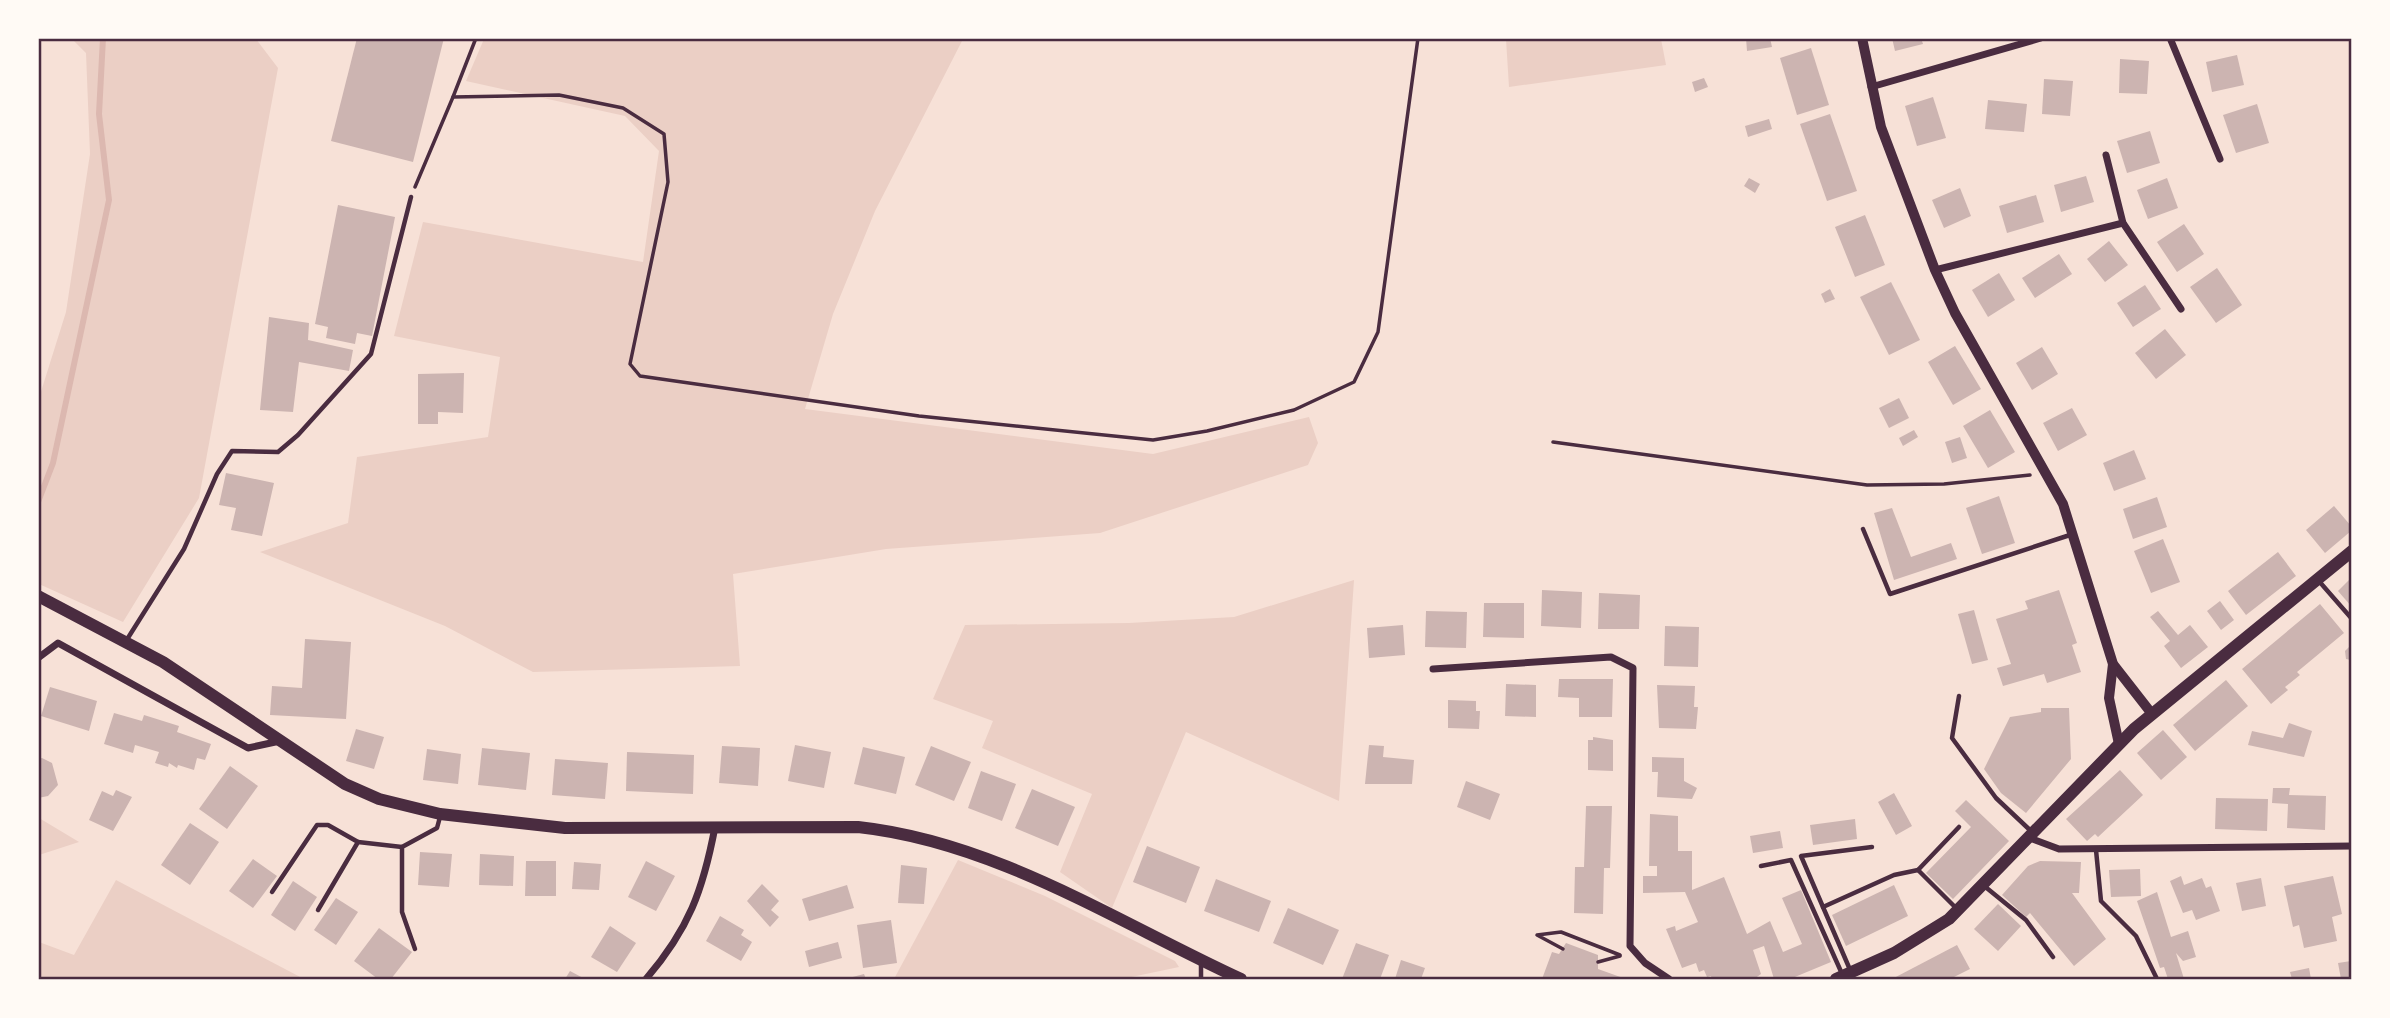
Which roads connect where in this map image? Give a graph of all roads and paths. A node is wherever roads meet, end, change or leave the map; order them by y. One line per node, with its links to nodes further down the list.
1 (476, 38): 7 (path)
2 (1418, 38): 7 (path)
3 (1862, 38): 6 (street)
4 (2041, 38): 6 (street)
5 (2170, 38): 9 (street)
6 (1871, 87): 12 (street)
7 (453, 97): 10 (path)
8 (2106, 155): 11 (street)
9 (2220, 159)
10 (411, 197): 22 (lane)
11 (2123, 223): 12 (street); 13 (street)
12 (1935, 270): 15 (street)
13 (2180, 309)
14 (1553, 442): 15 (path)
15 (2048, 473): 17 (street)
16 (1863, 529): 17 (lane)
17 (2074, 534): 24 (street)
18 (2351, 551): 19 (main road)
19 (2318, 580): 21 (lane); 27 (main road)
20 (38, 596): 22 (main road)
21 (2351, 619)
22 (126, 642): 28 (main road)
23 (38, 658): 28 (street)
24 (2113, 664): 27 (street); 29 (street)
25 (1433, 669): 55 (street)
26 (1959, 696): 33 (lane)
27 (2152, 714): 29 (main road)
28 (280, 741): 30 (main road)
29 (2119, 744): 33 (main road)
30 (440, 814): 31 (main road); 36 (lane)
31 (716, 826): 49 (main road); 52 (street)
32 (1959, 827): 40 (lane)
33 (2029, 834): 38 (street); 41 (main road)
34 (358, 842): 36 (lane); 42 (lane); 44 (lane)
35 (2351, 846): 38 (street)
36 (402, 847): 46 (lane)
37 (1872, 847): 43 (lane)
38 (2096, 850): 56 (lane)
39 (1761, 866): 51 (lane)
40 (1918, 870): 43 (lane); 45 (lane)
41 (1982, 884): 45 (main road); 48 (lane)
42 (272, 892)
43 (1823, 907): 51 (lane)
44 (318, 910)
45 (1958, 910): 51 (main road)
46 (415, 949)
47 (1563, 949): 50 (path)
48 (2053, 957)
49 (1201, 961): 53 (lane); 54 (main road)
50 (1598, 962)
51 (1844, 976)
52 (646, 979)
53 (1201, 979)
54 (1241, 979)
55 (1670, 979)
56 (2157, 979)

